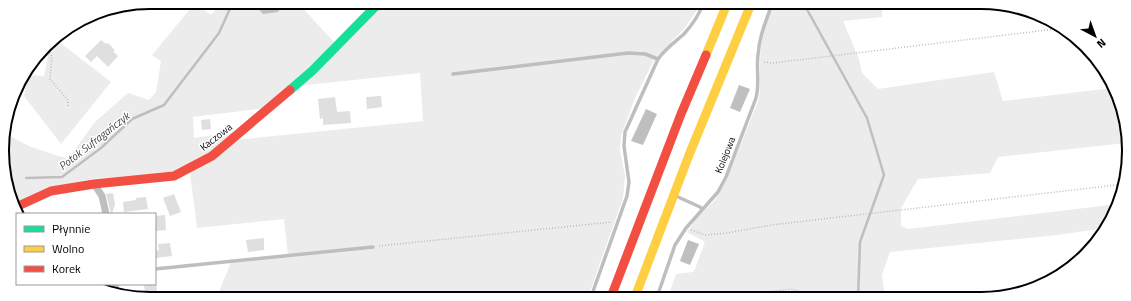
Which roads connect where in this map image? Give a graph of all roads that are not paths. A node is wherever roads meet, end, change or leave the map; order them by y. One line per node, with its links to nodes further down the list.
1 (373, 9): 8 (main road, Kaczowa)
2 (700, 9): 6 (lane)
3 (724, 9): 16 (main road)
4 (749, 9): 9 (main road)
5 (770, 9): 11 (lane, Kolejowa)
6 (658, 59): 7 (lane); 15 (lane)
7 (453, 74)
8 (94, 184): 10 (main road, Kaczowa); 12 (street)
9 (673, 195): 11 (lane); 17 (main road)
10 (20, 205)
11 (702, 209): 18 (lane, Kolejowa)
12 (106, 213)
13 (373, 247): 14 (lane)
14 (156, 269)
15 (593, 292)
16 (613, 292)
17 (637, 292)
18 (658, 292)

